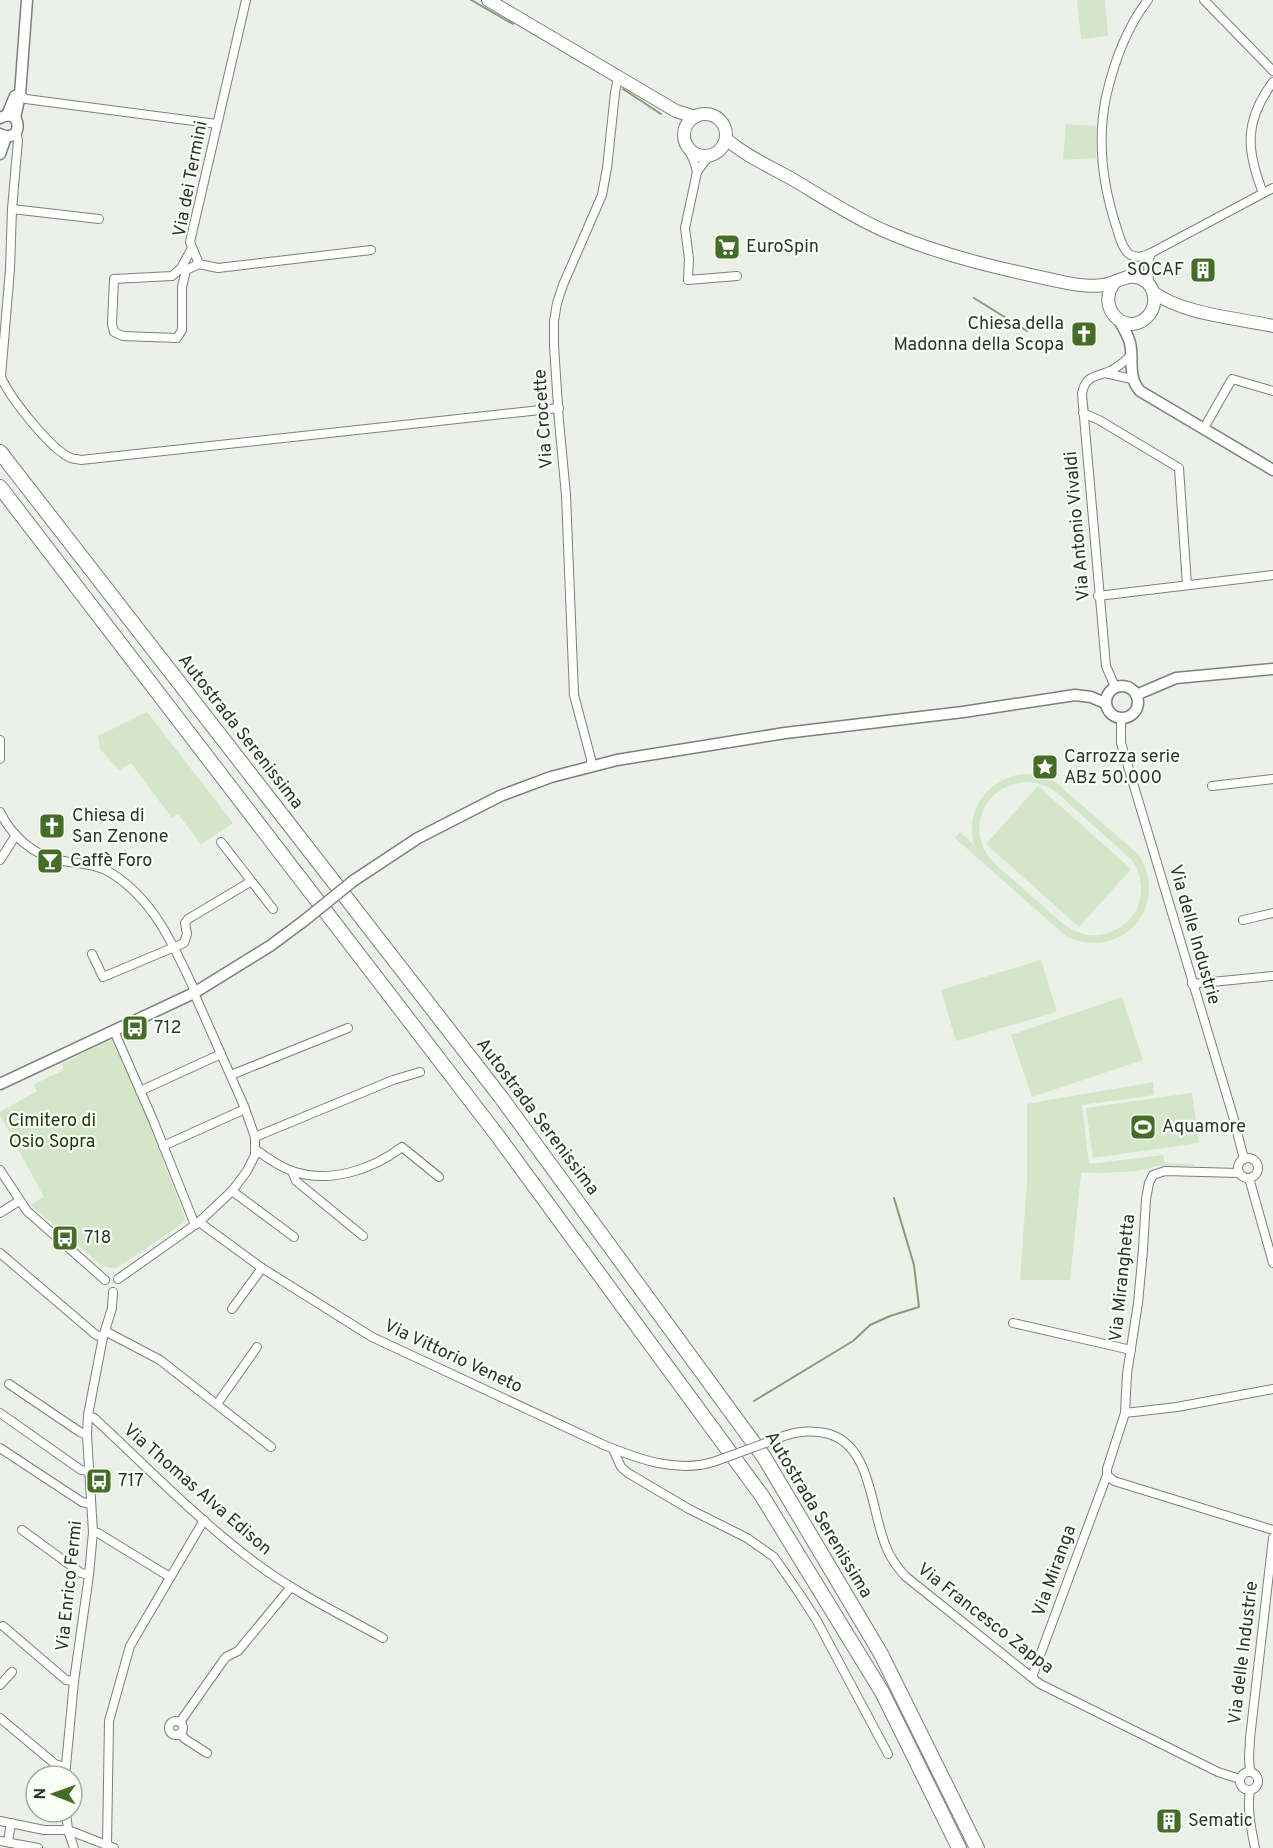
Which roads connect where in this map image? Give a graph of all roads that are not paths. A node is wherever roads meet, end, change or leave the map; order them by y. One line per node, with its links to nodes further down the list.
1 (27, 0): 9 (street)
2 (246, 0): 13 (street, Via dei Termini)
3 (488, 0): 7 (main road)
4 (1148, 0): 28 (street)
5 (1204, 0): 6 (street)
6 (1273, 71)
7 (618, 77): 10 (main road); 43 (street, Via Crocette)
8 (1273, 82): 23 (street)
9 (18, 94): 11 (street); 13 (street)
10 (676, 111): 12 (main road); 14 (main road)
11 (7, 117): 15 (street)
12 (695, 117): 14 (main road); 16 (main road)
13 (217, 123): 26 (street, Via dei Termini)
14 (685, 129): 17 (main road)
15 (7, 134): 20 (street); 24 (street)
16 (726, 139): 18 (main road); 19 (main road)
17 (685, 142): 19 (main road); 21 (street)
18 (740, 151): 19 (main road); 32 (main road)
19 (716, 152): 21 (street)
20 (0, 154)
21 (697, 172): 30 (street)
22 (1273, 188): 23 (street)
23 (1263, 193): 28 (street)
24 (12, 209): 25 (street); 43 (street)
25 (99, 219)
26 (192, 248): 29 (street, Via dei Termini); 29 (street)
27 (371, 250): 29 (street, Via dei Termini)
28 (1151, 253): 33 (street)
29 (199, 264)
30 (737, 276)
31 (1115, 282): 32 (main road); 33 (main road); 34 (main road)
32 (1086, 286): 34 (main road)
33 (1151, 288): 35 (main road); 36 (main road)
34 (1108, 304): 37 (main road)
35 (1179, 307): 36 (main road); 38 (main road)
36 (1146, 318): 37 (main road); 39 (street)
37 (1119, 320): 39 (street)
38 (1273, 326)
39 (1130, 350): 40 (street, Via Antonio Vivaldi); 41 (street)
40 (1104, 373): 41 (street); 44 (street, Via Antonio Vivaldi)
41 (1132, 379): 45 (street)
42 (1273, 391): 45 (street)
43 (559, 408): 59 (street, Via Crocette)
44 (1083, 413): 50 (street); 51 (street, Via Antonio Vivaldi)
45 (1204, 428): 47 (street)
46 (0, 452): 156 (highway, Autostrada Serenissima)
47 (1273, 470)
48 (0, 487): 155 (highway, Autostrada Serenissima)
49 (1273, 575): 50 (street)
50 (1186, 585): 51 (street)
51 (1098, 596): 53 (street, Via Antonio Vivaldi)
52 (1273, 669): 54 (street)
53 (1115, 687): 54 (street); 55 (street)
54 (1136, 694): 56 (street)
55 (1105, 703): 56 (street); 59 (street)
56 (1120, 719): 73 (street, Via delle Industrie)
57 (0, 740): 58 (street)
58 (1, 758)
59 (591, 766): 74 (street, bridge)
60 (1273, 779): 61 (street)
61 (1212, 786)
62 (0, 812): 63 (street)
63 (16, 835): 65 (street); 70 (street)
64 (220, 842): 66 (street)
65 (0, 860)
66 (250, 882): 67 (street); 70 (street)
67 (273, 909)
68 (1273, 913): 69 (street)
69 (1244, 920)
70 (174, 947): 71 (street); 74 (street)
71 (92, 954)
72 (1273, 976): 73 (street)
73 (1192, 984): 86 (street, Via delle Industrie)
74 (194, 993): 76 (street); 77 (street)
75 (348, 1028): 79 (street)
76 (114, 1031): 80 (street); 81 (street)
77 (221, 1054): 79 (street); 81 (street)
78 (420, 1072): 83 (street)
79 (231, 1075): 82 (street)
80 (0, 1084)
81 (140, 1091): 84 (street)
82 (245, 1109): 83 (street); 84 (street)
83 (255, 1137): 85 (street)
84 (163, 1146): 95 (street)
85 (255, 1149): 88 (street); 92 (street)
86 (1244, 1159): 89 (street); 91 (street, Via delle Industrie)
87 (0, 1170): 93 (street)
88 (292, 1171): 90 (street); 96 (street)
89 (1239, 1173): 91 (street); 108 (street, Via Miranghetta)
90 (439, 1177)
91 (1249, 1178): 99 (street, Via delle Industrie)
92 (232, 1191): 95 (street); 97 (street)
93 (19, 1201): 94 (street); 102 (street)
94 (0, 1213)
95 (197, 1223): 100 (street, Via Vittorio Veneto); 101 (street)
96 (363, 1236)
97 (294, 1237)
98 (0, 1252): 106 (street)
99 (1273, 1263)
100 (262, 1268): 104 (street); 118 (street, Via Vittorio Veneto)
101 (118, 1279): 102 (street); 103 (street)
102 (105, 1280): 103 (street)
103 (113, 1292): 106 (street, Via Enrico Fermi)
104 (232, 1309)
105 (1013, 1323): 108 (street)
106 (104, 1334): 111 (street); 114 (street, Via Enrico Fermi)
107 (257, 1347): 111 (street)
108 (1131, 1350): 113 (street, Via Miranghetta)
109 (9, 1384): 115 (street)
110 (1273, 1389): 113 (street)
111 (217, 1404): 116 (street)
112 (0, 1413): 120 (street)
113 (1125, 1413): 121 (street, Via Miranghetta)
114 (88, 1415): 115 (street, Via Enrico Fermi); 123 (street, Via Thomas Alva Edison)
115 (87, 1435): 120 (street, Via Enrico Fermi)
116 (271, 1447)
117 (0, 1448): 122 (street)
118 (613, 1449): 119 (street, Via Vittorio Veneto); 141 (street)
119 (716, 1461): 134 (street, Via Francesco Zappa, bridge)
120 (89, 1470): 122 (street, Via Enrico Fermi)
121 (1107, 1472): 125 (street); 134 (street, Via Miranga)
122 (92, 1504): 126 (street, Via Enrico Fermi)
123 (204, 1520): 129 (street); 130 (street, Via Thomas Alva Edison)
124 (22, 1530): 128 (street)
125 (1273, 1530)
126 (93, 1532): 128 (street, Via Enrico Fermi); 129 (street)
127 (1273, 1538): 144 (street, Via delle Industrie)
128 (89, 1575): 135 (street, Via Enrico Fermi)
129 (170, 1577): 152 (street)
130 (291, 1587): 132 (street, Via Thomas Alva Edison); 138 (street)
131 (3, 1626): 135 (street)
132 (383, 1638)
133 (12, 1672): 136 (street)
134 (1032, 1677): 145 (street, Via Francesco Zappa)
135 (74, 1682): 143 (street, Via Enrico Fermi)
136 (0, 1685)
137 (0, 1718): 142 (street)
138 (180, 1722): 139 (street); 139 (street)
139 (180, 1733): 140 (street)
140 (207, 1753)
141 (888, 1754)
142 (55, 1764)
143 (66, 1764)
144 (1250, 1771): 145 (street); 146 (street, Via delle Industrie)
145 (1240, 1779): 146 (street)
146 (1250, 1790): 157 (street, Via delle Industrie)
147 (0, 1821): 148 (street)
148 (11, 1823): 150 (street); 151 (street)
149 (67, 1824): 150 (street)
150 (68, 1830): 152 (street); 154 (street)
151 (4, 1842): 153 (street)
152 (111, 1847)
153 (38, 1848)
154 (74, 1848)
155 (959, 1848)
156 (977, 1848)
157 (1255, 1848)

